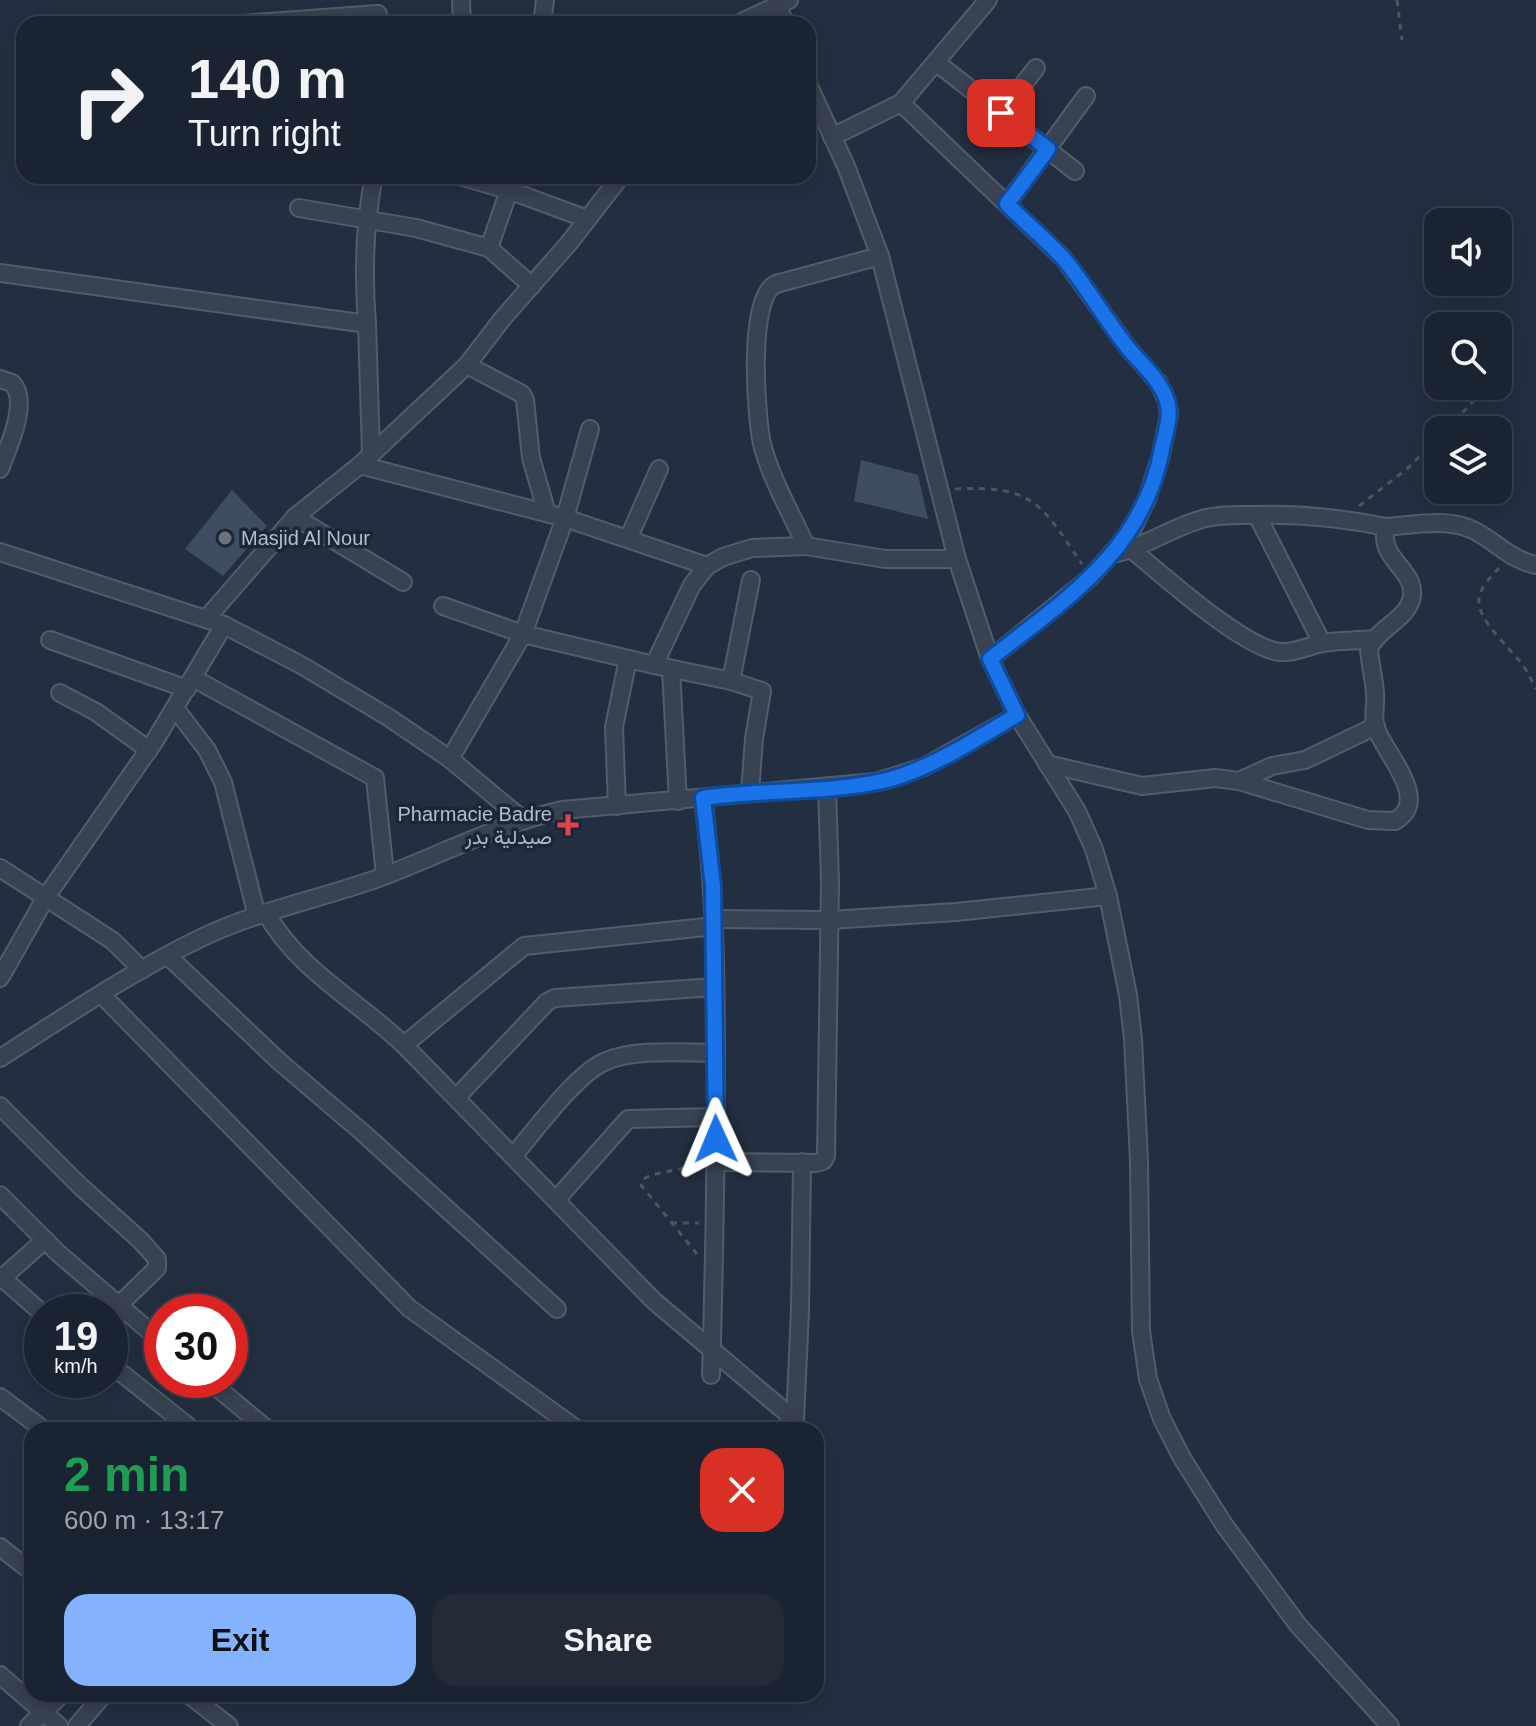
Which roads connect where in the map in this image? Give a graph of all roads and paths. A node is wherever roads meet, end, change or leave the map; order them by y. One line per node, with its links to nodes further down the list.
1 (988, 0): 8 (street)
2 (1397, 0): 7 (path)
3 (781, 2): 6 (street)
4 (377, 13): 5 (street)
5 (340, 16)
6 (753, 16)
7 (1402, 40)
8 (937, 63): 12 (street); 13 (street)
9 (1036, 68): 13 (street)
10 (1086, 96): 15 (street)
11 (816, 102): 14 (street)
12 (901, 103): 14 (street); 20 (street)
13 (1001, 113): 15 (street)
14 (832, 137): 25 (street)
15 (1048, 149): 16 (street); 20 (street)
16 (1075, 171)
17 (373, 184): 22 (street)
18 (513, 184): 23 (street); 24 (street)
19 (615, 184): 23 (street)
20 (1007, 204): 48 (street)
21 (299, 208): 22 (street)
22 (366, 219): 24 (street); 28 (street)
23 (587, 219): 27 (street)
24 (489, 248): 27 (street)
25 (880, 256): 38 (street); 46 (street)
26 (0, 273): 28 (street)
27 (532, 286): 29 (street)
28 (367, 324): 35 (street)
29 (467, 365): 35 (street); 39 (street)
30 (0, 379): 36 (street)
31 (1474, 400): 32 (path)
32 (1459, 416)
33 (590, 429): 42 (street)
34 (1424, 452): 43 (path)
35 (366, 460): 39 (street); 41 (street)
36 (0, 469)
37 (659, 469): 45 (street)
38 (940, 490): 51 (street); 54 (path)
39 (547, 513): 42 (street)
40 (1257, 515): 43 (street); 47 (street); 63 (street)
41 (295, 517): 56 (street); 58 (street)
42 (565, 518): 45 (street); 60 (street)
43 (1343, 518): 44 (street)
44 (1386, 527): 49 (street); 61 (street)
45 (629, 537): 53 (street)
46 (806, 546): 51 (street); 53 (street)
47 (1132, 550): 48 (street); 63 (street)
48 (1113, 554): 54 (street)
49 (1508, 555): 52 (street); 69 (path)
50 (1, 556): 58 (street)
51 (957, 559): 65 (street)
52 (1536, 565)
53 (707, 566): 66 (street)
54 (1091, 577): 65 (street)
55 (751, 580): 67 (street)
56 (403, 582)
57 (443, 606): 60 (street)
58 (206, 619): 59 (street)
59 (224, 625): 68 (street); 75 (street)
60 (523, 634): 64 (street); 75 (street)
61 (1373, 639): 63 (street); 73 (street)
62 (50, 640): 68 (street)
63 (1322, 643)
64 (628, 659): 66 (street); 82 (street)
65 (990, 659): 72 (street)
66 (662, 667): 67 (street); 81 (street)
67 (731, 681): 79 (street)
68 (190, 684): 71 (street); 85 (street)
69 (1536, 689)
70 (60, 693): 74 (street)
71 (175, 708): 74 (street); 88 (street)
72 (1017, 715): 76 (street); 78 (street)
73 (1376, 726): 77 (street); 77 (street)
74 (149, 750): 87 (street)
75 (450, 759): 83 (street)
76 (1047, 764): 77 (street); 86 (street)
77 (1239, 781)
78 (827, 787): 79 (street); 89 (street)
79 (750, 792): 80 (street)
80 (703, 798): 81 (street); 90 (street)
81 (678, 801): 82 (street)
82 (617, 806): 83 (street)
83 (522, 819): 85 (street)
84 (0, 868): 87 (street)
85 (385, 875): 88 (street)
86 (1108, 896): 89 (street); 140 (street)
87 (46, 897): 92 (street); 93 (street)
88 (262, 914): 91 (street); 96 (street)
89 (830, 920): 90 (street); 104 (street)
90 (714, 922): 94 (street); 96 (street)
91 (168, 956): 92 (street); 115 (street)
92 (142, 970): 95 (street)
93 (0, 978)
94 (715, 987): 97 (street); 99 (street)
95 (102, 995): 98 (street); 126 (street)
96 (404, 1045): 99 (street)
97 (716, 1053): 101 (street); 102 (street)
98 (0, 1058)
99 (456, 1098): 102 (street)
100 (0, 1106): 113 (street)
101 (716, 1117): 103 (street); 106 (street)
102 (513, 1156): 106 (street)
103 (717, 1162): 104 (street); 107 (path); 108 (street)
104 (802, 1162): 118 (street)
105 (0, 1195): 109 (street)
106 (556, 1200): 118 (street)
107 (671, 1223): 108 (path); 110 (path)
108 (714, 1223): 110 (street)
109 (45, 1240): 111 (street); 112 (street)
110 (714, 1270): 118 (street)
111 (1, 1278): 114 (street)
112 (105, 1294)
113 (128, 1296)
114 (24, 1298)
115 (557, 1309)
116 (128, 1314): 117 (street)
117 (144, 1327)
118 (712, 1352): 119 (street)
119 (711, 1375)
120 (128, 1378): 124 (street)
121 (0, 1397): 123 (street)
122 (230, 1398): 125 (street)
123 (33, 1422)
124 (183, 1422)
125 (258, 1422)
126 (567, 1422)
127 (0, 1547): 128 (street)
128 (24, 1566)
129 (0, 1675): 130 (street)
130 (24, 1695)
131 (32, 1702): 135 (street)
132 (53, 1702): 135 (street)
133 (97, 1702): 138 (street)
134 (198, 1702): 139 (street)
135 (43, 1711): 136 (street); 137 (street)
136 (29, 1726)
137 (59, 1726)
138 (77, 1726)
139 (229, 1726)
140 (1390, 1726)

